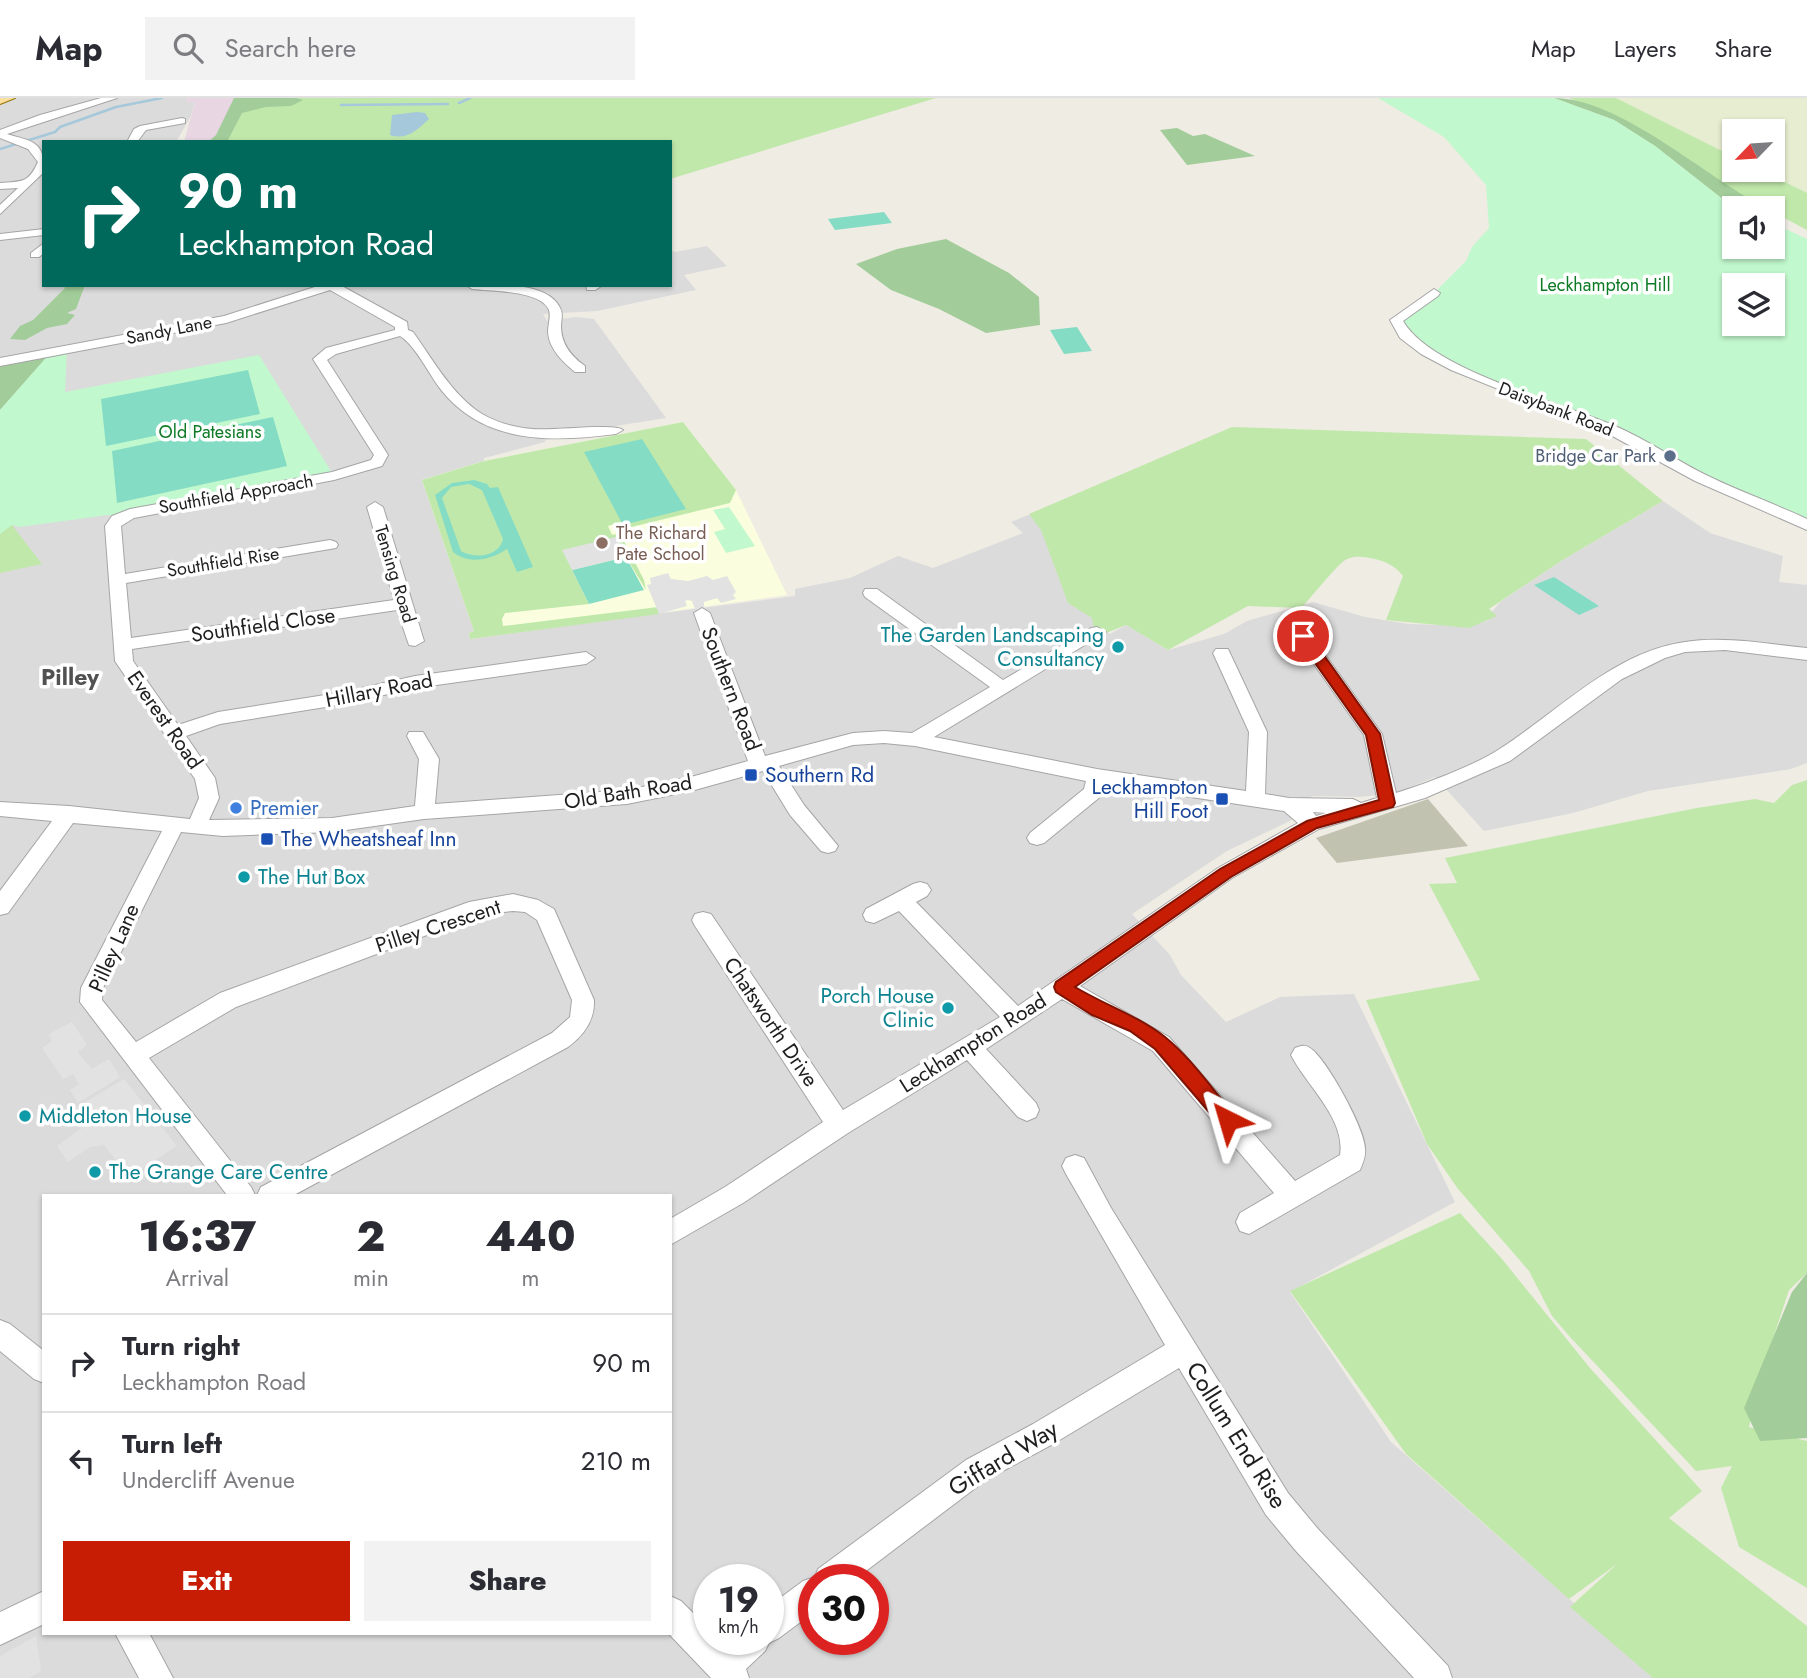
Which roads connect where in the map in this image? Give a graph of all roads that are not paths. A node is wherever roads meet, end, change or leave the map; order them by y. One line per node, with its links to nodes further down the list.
1 (9, 98): 3 (main road)
2 (112, 98): 5 (street)
3 (0, 99)
4 (182, 121): 6 (street)
5 (0, 134): 7 (street)
6 (133, 140)
7 (42, 170): 8 (street)
8 (28, 184): 9 (street); 10 (street)
9 (0, 186)
10 (0, 211)
11 (42, 232): 12 (street)
12 (0, 237)
13 (330, 287): 18 (street, Sandy Lane)
14 (335, 287): 17 (street)
15 (492, 287): 19 (street)
16 (1434, 293): 22 (street, Daisybank Road)
17 (401, 331): 20 (street); 23 (street, Southfield Approach)
18 (0, 362)
19 (580, 369)
20 (616, 430)
21 (375, 507): 27 (street, Tensing Road)
22 (1807, 525)
23 (113, 526): 25 (street, Everest Road)
24 (330, 545): 25 (street, Southfield Rise)
25 (117, 580): 32 (street, Everest Road)
26 (871, 593): 36 (street)
27 (404, 604): 31 (street, Tensing Road); 32 (street, Southfield Close)
28 (702, 613): 40 (street, Southern Road)
29 (1097, 632): 36 (street)
30 (1303, 636): 44 (street)
31 (415, 641)
32 (122, 645): 37 (street, Everest Road)
33 (1222, 653): 42 (street)
34 (1807, 654): 44 (street)
35 (586, 658): 37 (street, Hillary Road)
36 (1003, 688): 39 (street)
37 (174, 733): 49 (street, Everest Road)
38 (416, 736): 46 (street)
39 (915, 740): 40 (street, Old Bath Road); 41 (street, Old Bath Road)
40 (763, 763): 46 (street, Old Bath Road); 51 (street, Southern Road)
41 (1097, 776): 42 (street, Old Bath Road); 50 (street)
42 (1255, 800): 43 (street, Old Bath Road)
43 (1289, 805): 44 (street, Old Bath Road); 48 (street)
44 (1378, 806): 48 (street, Leckhampton Road)
45 (0, 809): 47 (street, Old Bath Road)
46 (424, 812): 49 (street, Old Bath Road)
47 (69, 813): 49 (street, Old Bath Road); 52 (street)
48 (1312, 824): 55 (street, Leckhampton Road)
49 (185, 827): 59 (street, Pilley Lane)
50 (1037, 838)
51 (828, 846)
52 (0, 907)
53 (874, 915): 56 (street)
54 (703, 920): 61 (street, Chatsworth Drive)
55 (1062, 987): 56 (street, Leckhampton Road); 65 (street)
56 (1016, 1019): 57 (street, Leckhampton Road)
57 (970, 1047): 60 (street); 61 (street, Leckhampton Road)
58 (1303, 1055): 65 (street)
59 (132, 1056): 63 (street, Pilley Lane); 64 (street, Pilley Crescent)
60 (1027, 1110)
61 (839, 1125): 67 (street, Leckhampton Road)
62 (1075, 1166): 69 (street, Collum End Rise)
63 (241, 1194)
64 (272, 1194)
65 (1292, 1196): 66 (street)
66 (1249, 1222)
67 (672, 1232)
68 (0, 1334): 70 (street)
69 (1184, 1349): 71 (street, Giffard Way); 81 (street, Collum End Rise)
70 (42, 1367)
71 (850, 1564)
72 (798, 1604): 75 (street)
73 (42, 1608): 76 (street)
74 (672, 1614): 79 (street)
75 (784, 1615)
76 (0, 1629)
77 (132, 1635): 80 (street)
78 (743, 1655): 79 (street)
79 (729, 1673)
80 (157, 1678)
81 (1436, 1678)

